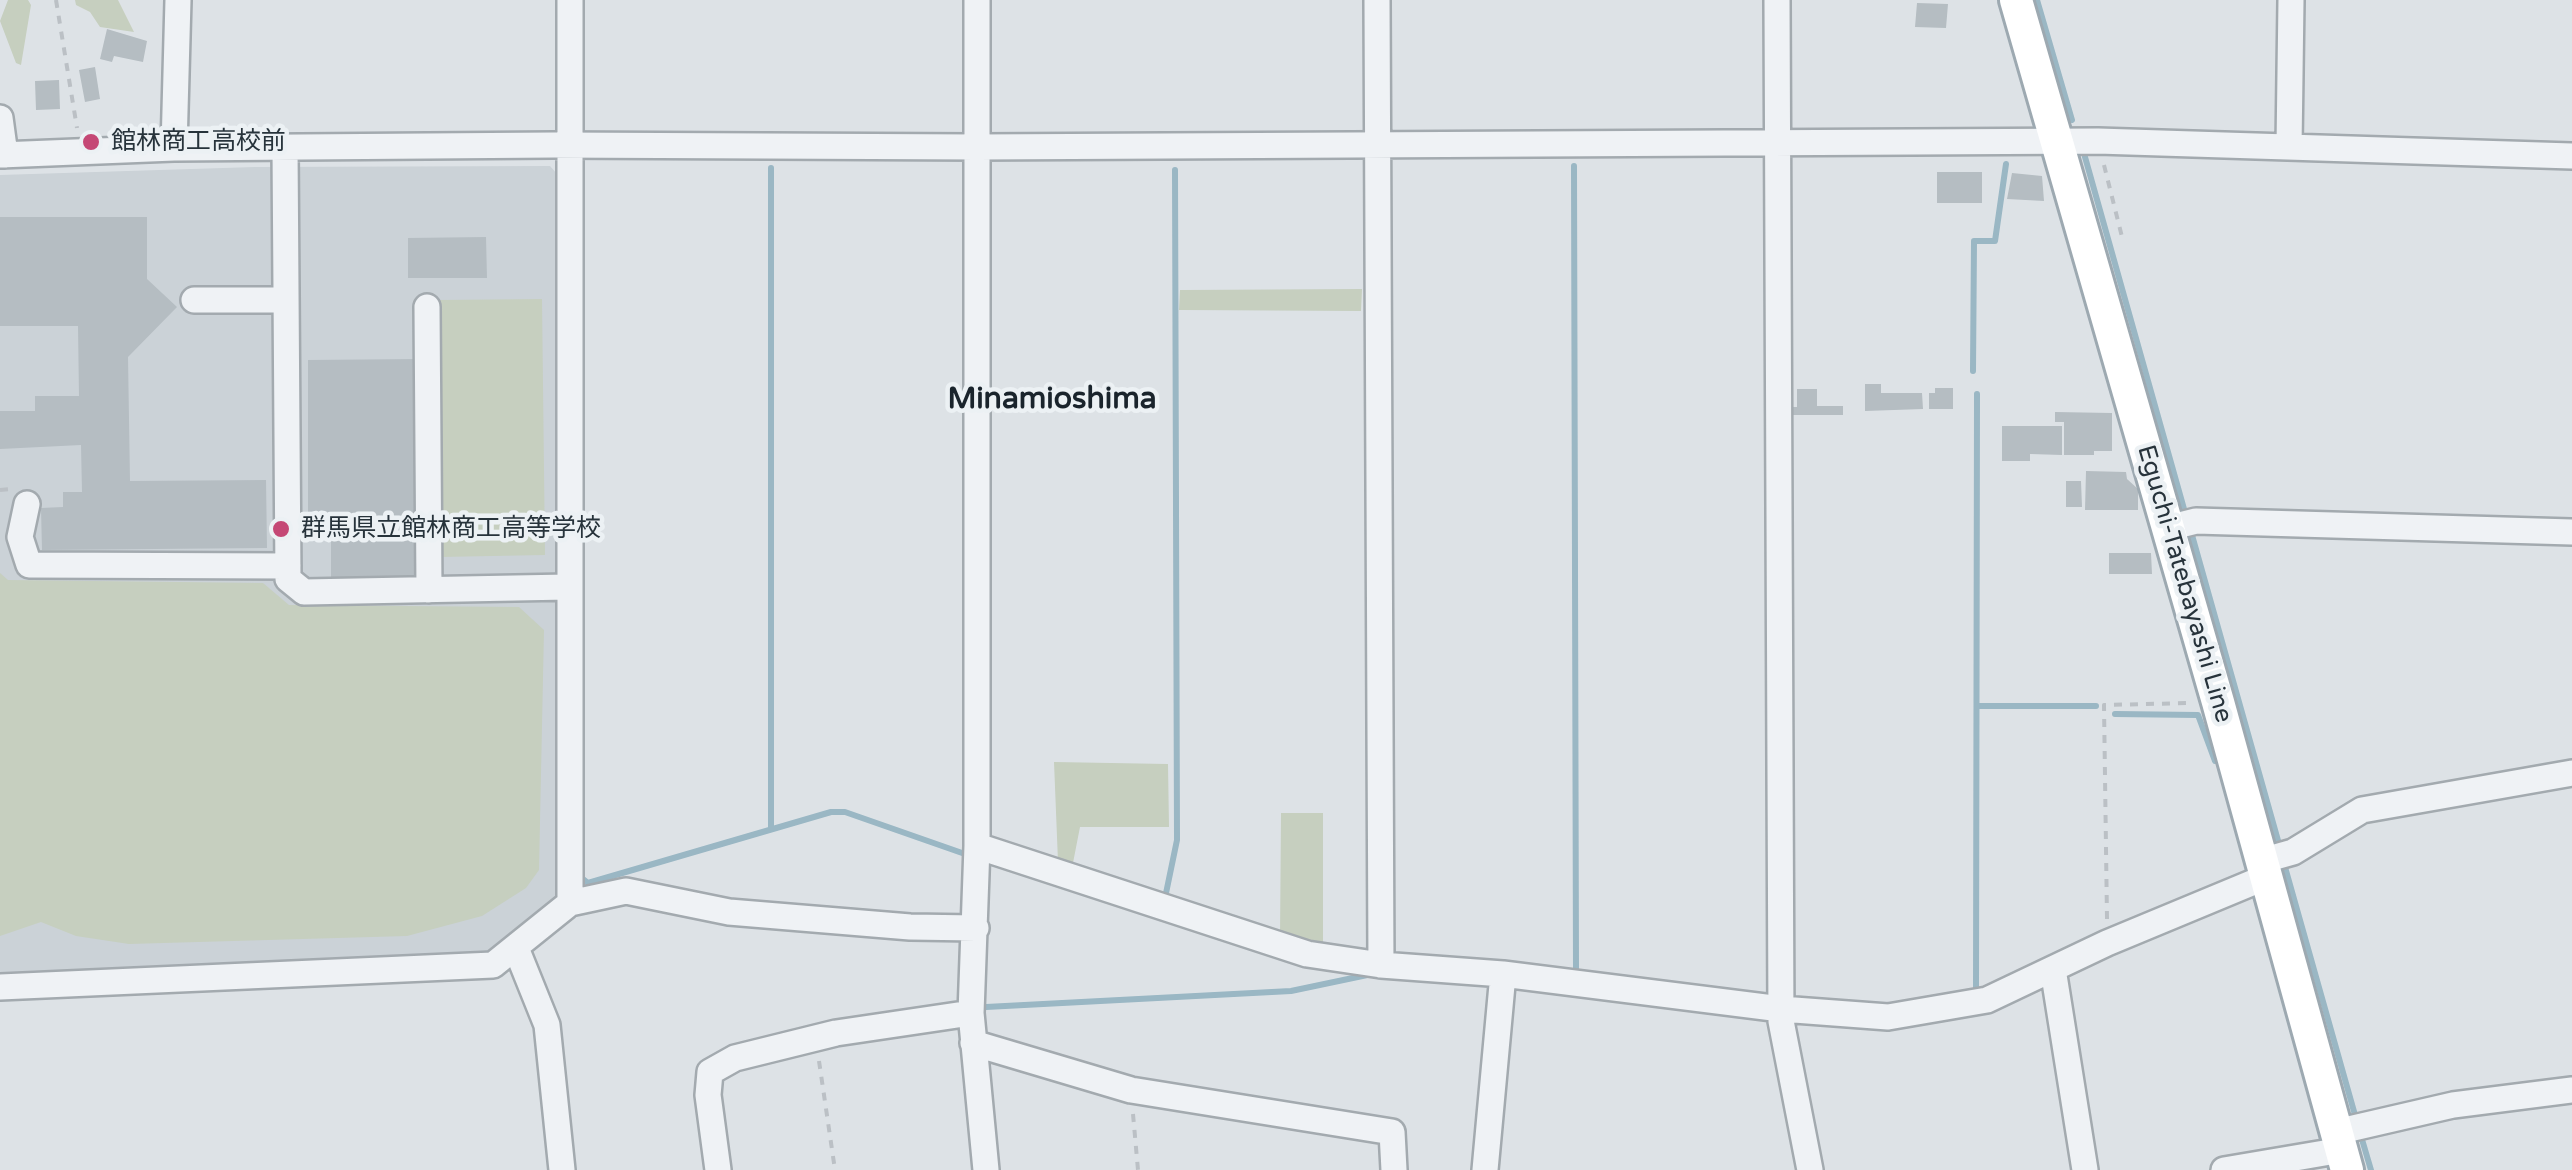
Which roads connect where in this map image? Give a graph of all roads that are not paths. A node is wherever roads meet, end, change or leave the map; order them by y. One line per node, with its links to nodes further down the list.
1 (178, 0): 16 (street)
2 (570, 0): 12 (street)
3 (977, 0): 14 (street)
4 (1377, 0): 11 (street)
5 (1778, 0): 10 (street)
6 (2016, 0): 9 (main road, Eguchi-Tatebayashi Line)
7 (2291, 0): 15 (street)
8 (0, 118): 17 (street)
9 (2055, 141): 10 (street); 15 (street); 23 (main road, Eguchi-Tatebayashi Line)
10 (1778, 142): 11 (street); 39 (street)
11 (1378, 143): 14 (street); 35 (street)
12 (570, 145): 13 (street); 14 (street); 27 (street)
13 (285, 147): 16 (street); 20 (street)
14 (978, 147): 30 (street)
15 (2289, 147): 18 (street)
16 (174, 148): 17 (street)
17 (3, 155)
18 (2572, 156)
19 (194, 300): 20 (street)
20 (286, 300): 26 (street)
21 (428, 307): 28 (street)
22 (27, 504): 25 (street)
23 (2168, 528): 24 (street); 31 (main road, Eguchi-Tatebayashi Line)
24 (2572, 532)
25 (10, 538): 26 (street)
26 (288, 566): 28 (street)
27 (568, 587): 28 (street); 32 (street)
28 (430, 590)
29 (2572, 773): 31 (street)
30 (978, 846): 33 (street); 35 (street)
31 (2264, 869): 36 (street); 43 (main road, Eguchi-Tatebayashi Line)
32 (570, 903): 33 (street); 34 (street)
33 (976, 928): 40 (street)
34 (516, 948): 38 (street); 44 (street)
35 (1381, 965): 37 (street)
36 (2053, 968): 39 (street); 50 (street)
37 (1503, 974): 39 (street); 48 (street)
38 (0, 987)
39 (1781, 1009): 49 (street)
40 (972, 1013): 41 (street); 45 (street)
41 (973, 1044): 46 (street); 47 (street)
42 (2572, 1090): 43 (street)
43 (2342, 1151): 51 (street)
44 (562, 1170)
45 (718, 1170)
46 (986, 1170)
47 (1394, 1170)
48 (1485, 1170)
49 (1810, 1170)
50 (2085, 1170)
51 (2224, 1170)

